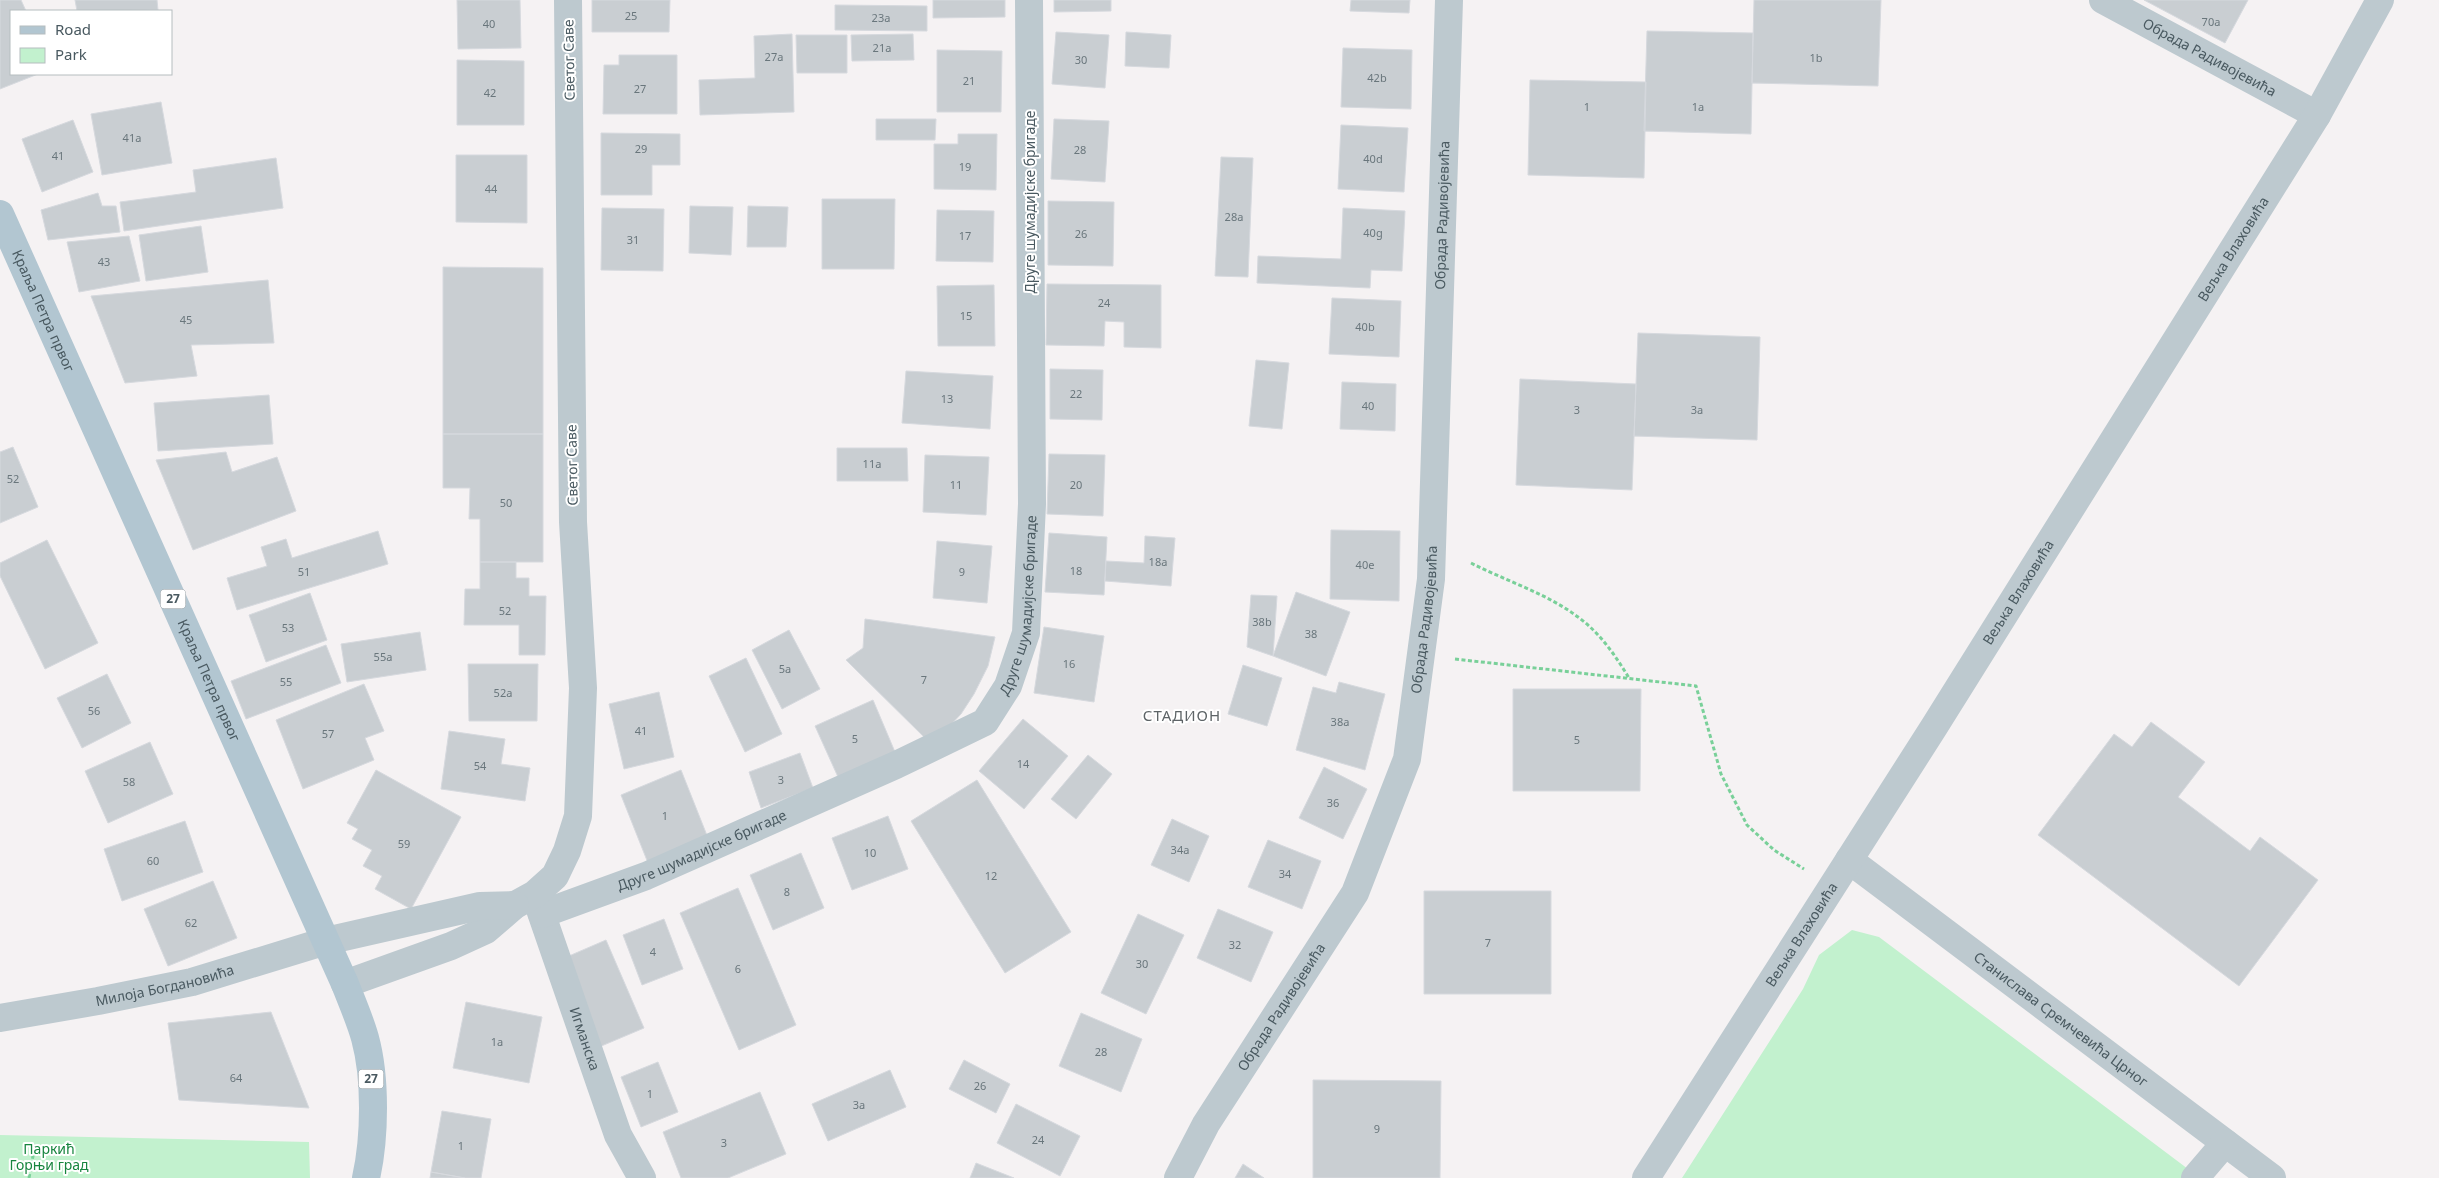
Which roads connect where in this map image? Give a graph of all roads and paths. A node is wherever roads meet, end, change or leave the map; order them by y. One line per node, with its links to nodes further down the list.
1 (568, 0): 13 (street, Светог Саве)
2 (1029, 0): 13 (street, Друге шумадијске бригаде)
3 (1449, 0): 9 (street, Обрада Радивојевића)
4 (2103, 0): 6 (street, Обрада Радивојевића)
5 (2380, 0): 6 (street, Вељка Влаховића)
6 (2317, 115): 11 (street, Вељка Влаховића)
7 (0, 214): 14 (main road, Краља Петра првог / 27)
8 (1472, 563): 10 (path)
9 (1420, 655): 10 (path); 22 (street, Обрада Радивојевића)
10 (1629, 679): 12 (path)
11 (1849, 860): 12 (street, Вељка Влаховића); 17 (street, Станислава Сремчевића Црног)
12 (1829, 891): 23 (street, Вељка Влаховића)
13 (531, 905): 14 (street, Друге шумадијске бригаде); 15 (street, Друге шумадијске бригаде); 21 (street, Игманска)
14 (326, 941): 15 (main road, Краља Петра првог / 27); 16 (street, Милоја Богдановића)
15 (345, 984): 20 (main road, 27)
16 (0, 1018)
17 (2225, 1143): 24 (street); 25 (street, Станислава Сремчевића Црног)
18 (35, 1145): 19 (path)
19 (29, 1178)
20 (366, 1178)
21 (642, 1178)
22 (1178, 1178)
23 (1646, 1178)
24 (2195, 1178)
25 (2272, 1178)

